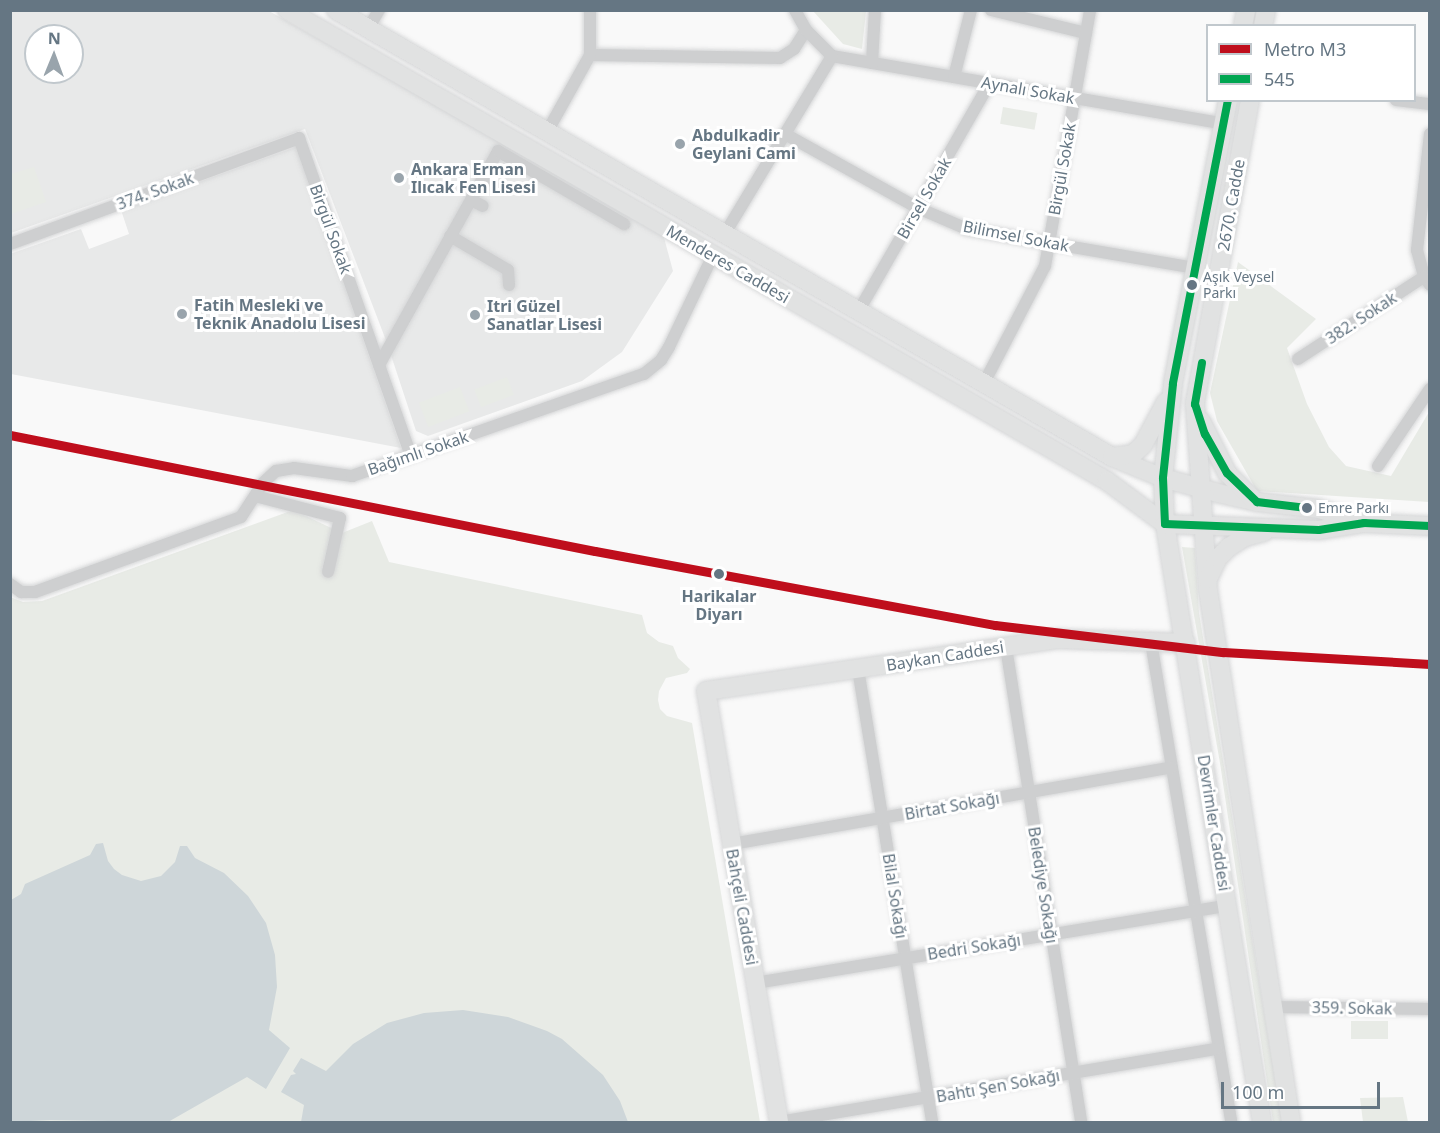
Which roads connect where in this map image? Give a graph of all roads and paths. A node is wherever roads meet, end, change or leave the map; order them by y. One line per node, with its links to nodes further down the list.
1 (287, 10): 38 (main road, Menderes Caddesi)
2 (336, 10): 10 (main road, Menderes Caddesi)
3 (379, 10): 10 (street)
4 (590, 10): 13 (street)
5 (795, 10): 11 (street)
6 (875, 10): 15 (street)
7 (971, 10): 16 (street)
8 (991, 10): 12 (street)
9 (1090, 10): 12 (street, Birgül Sokak)
10 (368, 29): 24 (main road, Menderes Caddesi)
11 (806, 30): 13 (street); 14 (street)
12 (1086, 33): 18 (street, Birgül Sokak)
13 (590, 55): 24 (street)
14 (832, 56): 15 (street, Aynalı Sokak); 25 (street)
15 (872, 63): 16 (street, Aynalı Sokak)
16 (954, 77): 17 (street, Aynalı Sokak)
17 (989, 84): 18 (street, Aynalı Sokak); 32 (street, Birsel Sokak)
18 (1075, 98): 23 (street, Aynalı Sokak); 36 (street, Birgül Sokak)
19 (1228, 102): 23 (main road, 2670. Cadde)
20 (1250, 102): 48 (main road, 2670. Cadde)
21 (1413, 102): 22 (street)
22 (1430, 104)
23 (1224, 124): 39 (main road, 2670. Cadde)
24 (547, 132): 34 (main road, Menderes Caddesi)
25 (785, 134): 32 (street, Bilimsel Sokak); 34 (street)
26 (1430, 134): 40 (street)
27 (298, 138): 37 (street, 374. Sokak); 44 (street, Birgül Sokak)
28 (482, 180): 29 (street); 30 (street); 33 (street)
29 (494, 186)
30 (471, 200): 31 (street); 35 (street)
31 (483, 206)
32 (918, 208): 36 (street, Bilimsel Sokak); 42 (street, Birsel Sokak)
33 (624, 224)
34 (724, 235): 38 (main road); 42 (main road, Menderes Caddesi)
35 (450, 236): 41 (street); 44 (street)
36 (1049, 243): 39 (street, Bilimsel Sokak); 46 (street, Birgül Sokak)
37 (10, 244)
38 (713, 255): 49 (street, Bağımlı Sokak); 57 (main road, Menderes Caddesi)
39 (1196, 267): 45 (main road, 2670. Cadde)
40 (1427, 281): 43 (street, 382. Sokak)
41 (509, 285)
42 (858, 312): 46 (main road, Menderes Caddesi)
43 (1298, 359)
44 (379, 365): 49 (street, Birgül Sokak)
45 (1173, 384): 50 (main road); 52 (main road, 2670. Cadde)
46 (983, 385): 50 (main road, Menderes Caddesi)
47 (1430, 389): 51 (street)
48 (1195, 404): 53 (main road, 2670. Cadde); 55 (main road)
49 (411, 456): 54 (street, Bağımlı Sokak)
50 (1112, 457): 52 (main road, Menderes Caddesi)
51 (1378, 466)
52 (1163, 478): 53 (main road, Menderes Caddesi); 57 (main road, 2670. Cadde)
53 (1202, 488): 55 (main road, Menderes Caddesi); 58 (main road, 2670. Cadde)
54 (255, 496): 61 (street); 63 (street, Bağımlı Sokak)
55 (1257, 502): 56 (main road, Menderes Caddesi)
56 (1364, 523): 59 (main road); 60 (main road)
57 (1165, 524): 58 (main road); 65 (main road, Devrimler Caddesi)
58 (1204, 525): 60 (main road); 62 (main road, Devrimler Caddesi)
59 (1430, 526)
60 (1279, 528): 62 (main road)
61 (328, 572)
62 (1207, 580): 78 (main road, Devrimler Caddesi)
63 (10, 584)
64 (1151, 642): 65 (main road, Baykan Caddesi); 66 (main road, Baykan Caddesi); 69 (street)
65 (1186, 643): 73 (main road, Devrimler Caddesi)
66 (1005, 647): 67 (main road, Baykan Caddesi); 70 (street, Belediye Sokağı)
67 (858, 669): 68 (main road, Baykan Caddesi); 71 (street, Bilal Sokağı)
68 (706, 692): 72 (main road, Bahçeli Caddesi)
69 (1172, 767): 70 (street, Birtat Sokağı); 74 (street)
70 (1029, 792): 71 (street, Birtat Sokağı); 75 (street, Belediye Sokağı)
71 (882, 818): 72 (street, Birtat Sokağı); 76 (street, Bilal Sokağı)
72 (732, 844): 77 (main road, Bahçeli Caddesi)
73 (1227, 906): 74 (street, Bedri Sokağı); 87 (main road, Devrimler Caddesi)
74 (1194, 910): 75 (street, Bedri Sokağı); 80 (street)
75 (1051, 934): 76 (street, Bedri Sokağı); 81 (street, Belediye Sokağı)
76 (905, 958): 77 (street, Bedri Sokağı); 82 (street, Bilal Sokağı)
77 (755, 983): 83 (main road, Bahçeli Caddesi)
78 (1275, 1007): 79 (street, 359. Sokak); 88 (main road, Devrimler Caddesi)
79 (1430, 1009)
80 (1217, 1048): 81 (street, Bahtı Şen Sokağı); 86 (street)
81 (1073, 1073): 82 (street, Bahtı Şen Sokağı); 85 (street, Belediye Sokağı)
82 (928, 1097): 83 (street, Bahtı Şen Sokağı); 84 (street, Bilal Sokağı)
83 (779, 1122)
84 (932, 1122)
85 (1081, 1122)
86 (1231, 1122)
87 (1262, 1122)
88 (1291, 1122)

